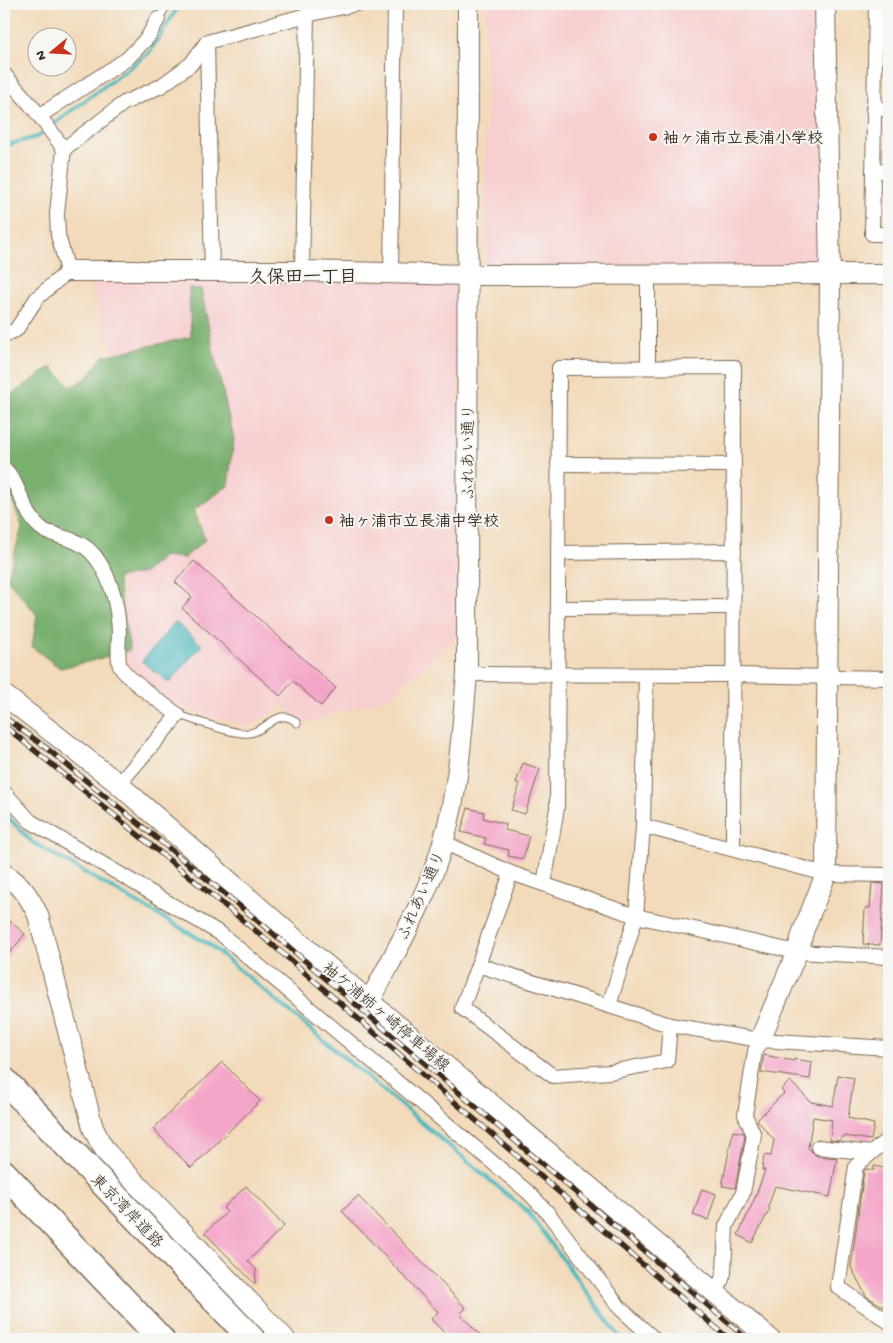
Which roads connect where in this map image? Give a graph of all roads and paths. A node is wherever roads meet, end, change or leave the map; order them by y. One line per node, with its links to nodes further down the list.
1 (168, 4): 8 (lane)
2 (356, 4): 7 (street)
3 (395, 4): 23 (street)
4 (468, 4): 24 (street, ふれあい通り)
5 (825, 4): 26 (street)
6 (876, 4): 10 (street)
7 (307, 15): 9 (street); 21 (street)
8 (158, 19): 15 (street)
9 (207, 42): 16 (street); 22 (street)
10 (875, 48): 11 (street); 13 (street)
11 (889, 48)
12 (4, 74): 15 (street)
13 (874, 109): 14 (street); 17 (street)
14 (889, 109)
15 (39, 116): 16 (street)
16 (64, 149): 20 (street)
17 (872, 171): 18 (street); 19 (street)
18 (889, 171)
19 (889, 234)
20 (68, 271): 22 (street); 28 (street)
21 (302, 271): 22 (street); 23 (street)
22 (212, 272)
23 (391, 272): 24 (street)
24 (466, 274): 25 (street); 37 (street, ふれあい通り)
25 (648, 274): 26 (street); 29 (street)
26 (830, 274): 27 (street); 41 (street)
27 (889, 274)
28 (4, 335)
29 (648, 367): 30 (street); 31 (street)
30 (558, 464): 31 (street); 34 (street)
31 (734, 465): 33 (street)
32 (4, 468): 44 (street)
33 (734, 551): 34 (street); 35 (street)
34 (558, 553): 36 (street)
35 (733, 607): 36 (street); 40 (street)
36 (558, 608): 38 (street)
37 (467, 674): 38 (street); 49 (street, ふれあい通り)
38 (558, 675): 39 (street); 55 (street)
39 (646, 675): 40 (street); 48 (street)
40 (734, 675): 41 (street); 50 (street)
41 (826, 676): 42 (street); 53 (street)
42 (889, 678)
43 (4, 695): 46 (street, 袖ケ浦姉ヶ崎停車場線)
44 (178, 715): 45 (lane); 46 (street)
45 (297, 723)
46 (119, 784): 60 (street, 袖ケ浦姉ヶ崎停車場線)
47 (4, 792): 75 (street)
48 (643, 826): 50 (street); 56 (street)
49 (443, 842): 51 (street); 60 (street, ふれあい通り)
50 (733, 848): 53 (street)
51 (511, 872): 55 (street); 59 (street)
52 (4, 874): 74 (street)
53 (826, 874): 54 (street); 57 (street)
54 (889, 876)
55 (544, 884): 56 (street)
56 (636, 916): 57 (street); 61 (street)
57 (798, 952): 58 (street); 63 (street)
58 (889, 957)
59 (478, 964): 61 (street); 62 (street)
60 (370, 1001): 70 (street, 袖ケ浦姉ヶ崎停車場線)
61 (609, 1006): 62 (street)
62 (670, 1025): 63 (street)
63 (760, 1040): 64 (street); 70 (street)
64 (889, 1048)
65 (4, 1080): 73 (highway, 東京湾岸道路)
66 (889, 1138): 68 (street)
67 (818, 1147): 68 (street)
68 (871, 1153): 71 (street)
69 (4, 1173): 72 (highway)
70 (716, 1295): 76 (street, 袖ケ浦姉ヶ崎停車場線)
71 (889, 1322)
72 (161, 1339)
73 (252, 1339)
74 (285, 1339)
75 (654, 1339)
76 (770, 1339)

